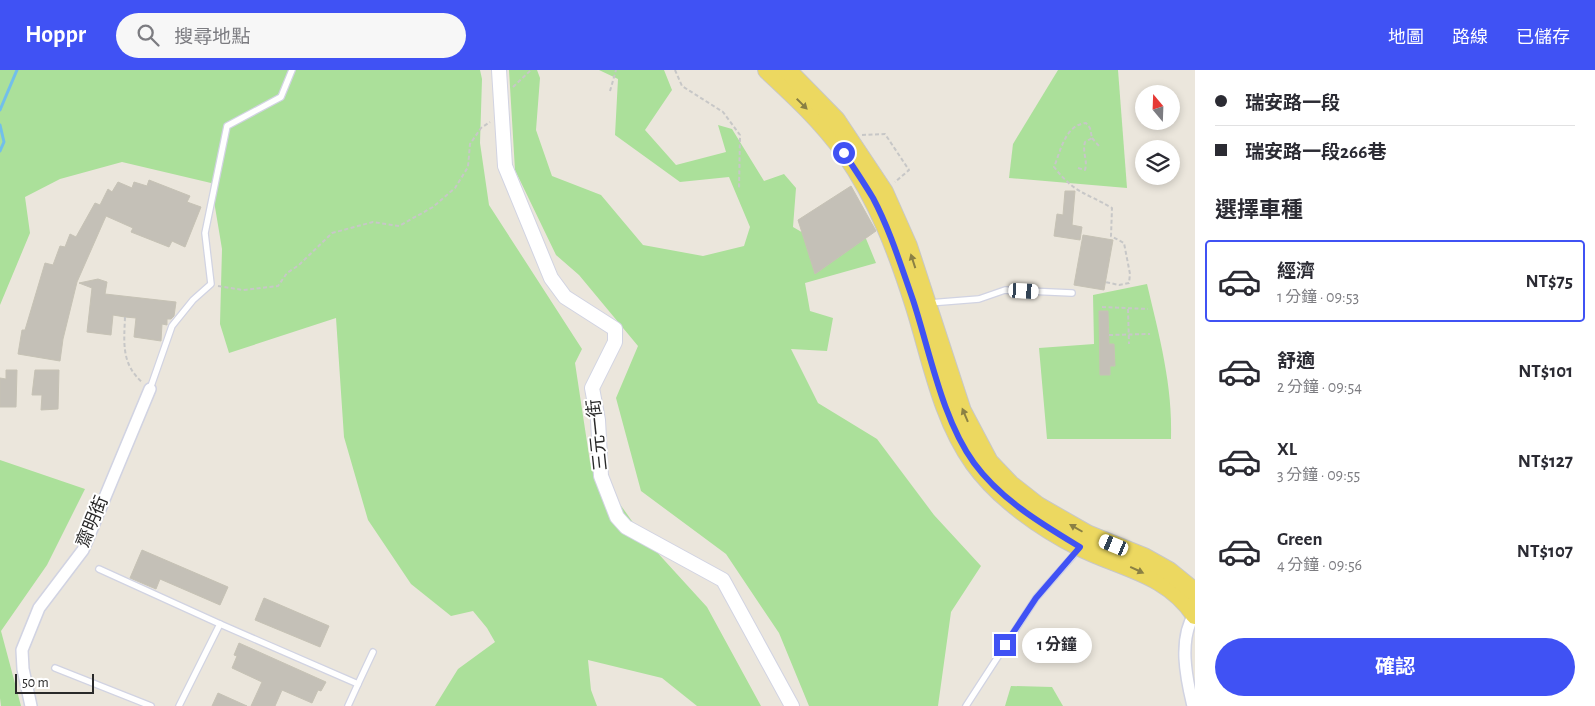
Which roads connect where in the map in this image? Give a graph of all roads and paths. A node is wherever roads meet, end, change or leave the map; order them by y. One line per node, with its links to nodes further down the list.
1 (292, 70): 17 (lane)
2 (499, 70): 9 (street, 三元一街)
3 (531, 70): 9 (path)
4 (616, 70): 8 (path)
5 (675, 70): 14 (path)
6 (767, 70): 19 (main road, one-way to 19)
7 (787, 70): 10 (main road)
8 (610, 92)
9 (503, 108): 17 (path); 40 (street, 三元一街)
10 (847, 135): 15 (main road); 15 (path)
11 (1092, 138): 12 (path); 13 (path); 16 (path)
12 (1099, 146)
13 (1078, 168)
14 (739, 188)
15 (884, 192): 19 (main road, one-way to 15)
16 (1105, 282)
17 (210, 284): 28 (lane)
18 (1072, 294): 19 (lane)
19 (921, 305): 29 (main road); 31 (main road, one-way to 19)
20 (1102, 307): 21 (path)
21 (1128, 309): 22 (path); 26 (path)
22 (1148, 309)
23 (125, 317): 28 (path)
24 (1150, 334): 26 (path)
25 (1109, 335): 26 (path)
26 (1129, 335): 27 (path)
27 (1129, 344)
28 (150, 390): 36 (street, 齋明街)
29 (1080, 547): 31 (main road, one-way to 31); 41 (lane)
30 (99, 569): 32 (lane)
31 (1194, 606): 42 (street)
32 (220, 624): 35 (lane); 38 (lane)
33 (373, 652): 35 (lane)
34 (54, 668): 37 (lane)
35 (358, 684): 39 (lane)
36 (31, 706)
37 (151, 706)
38 (179, 706)
39 (348, 706)
40 (792, 706)
41 (966, 706)
42 (1193, 706)

